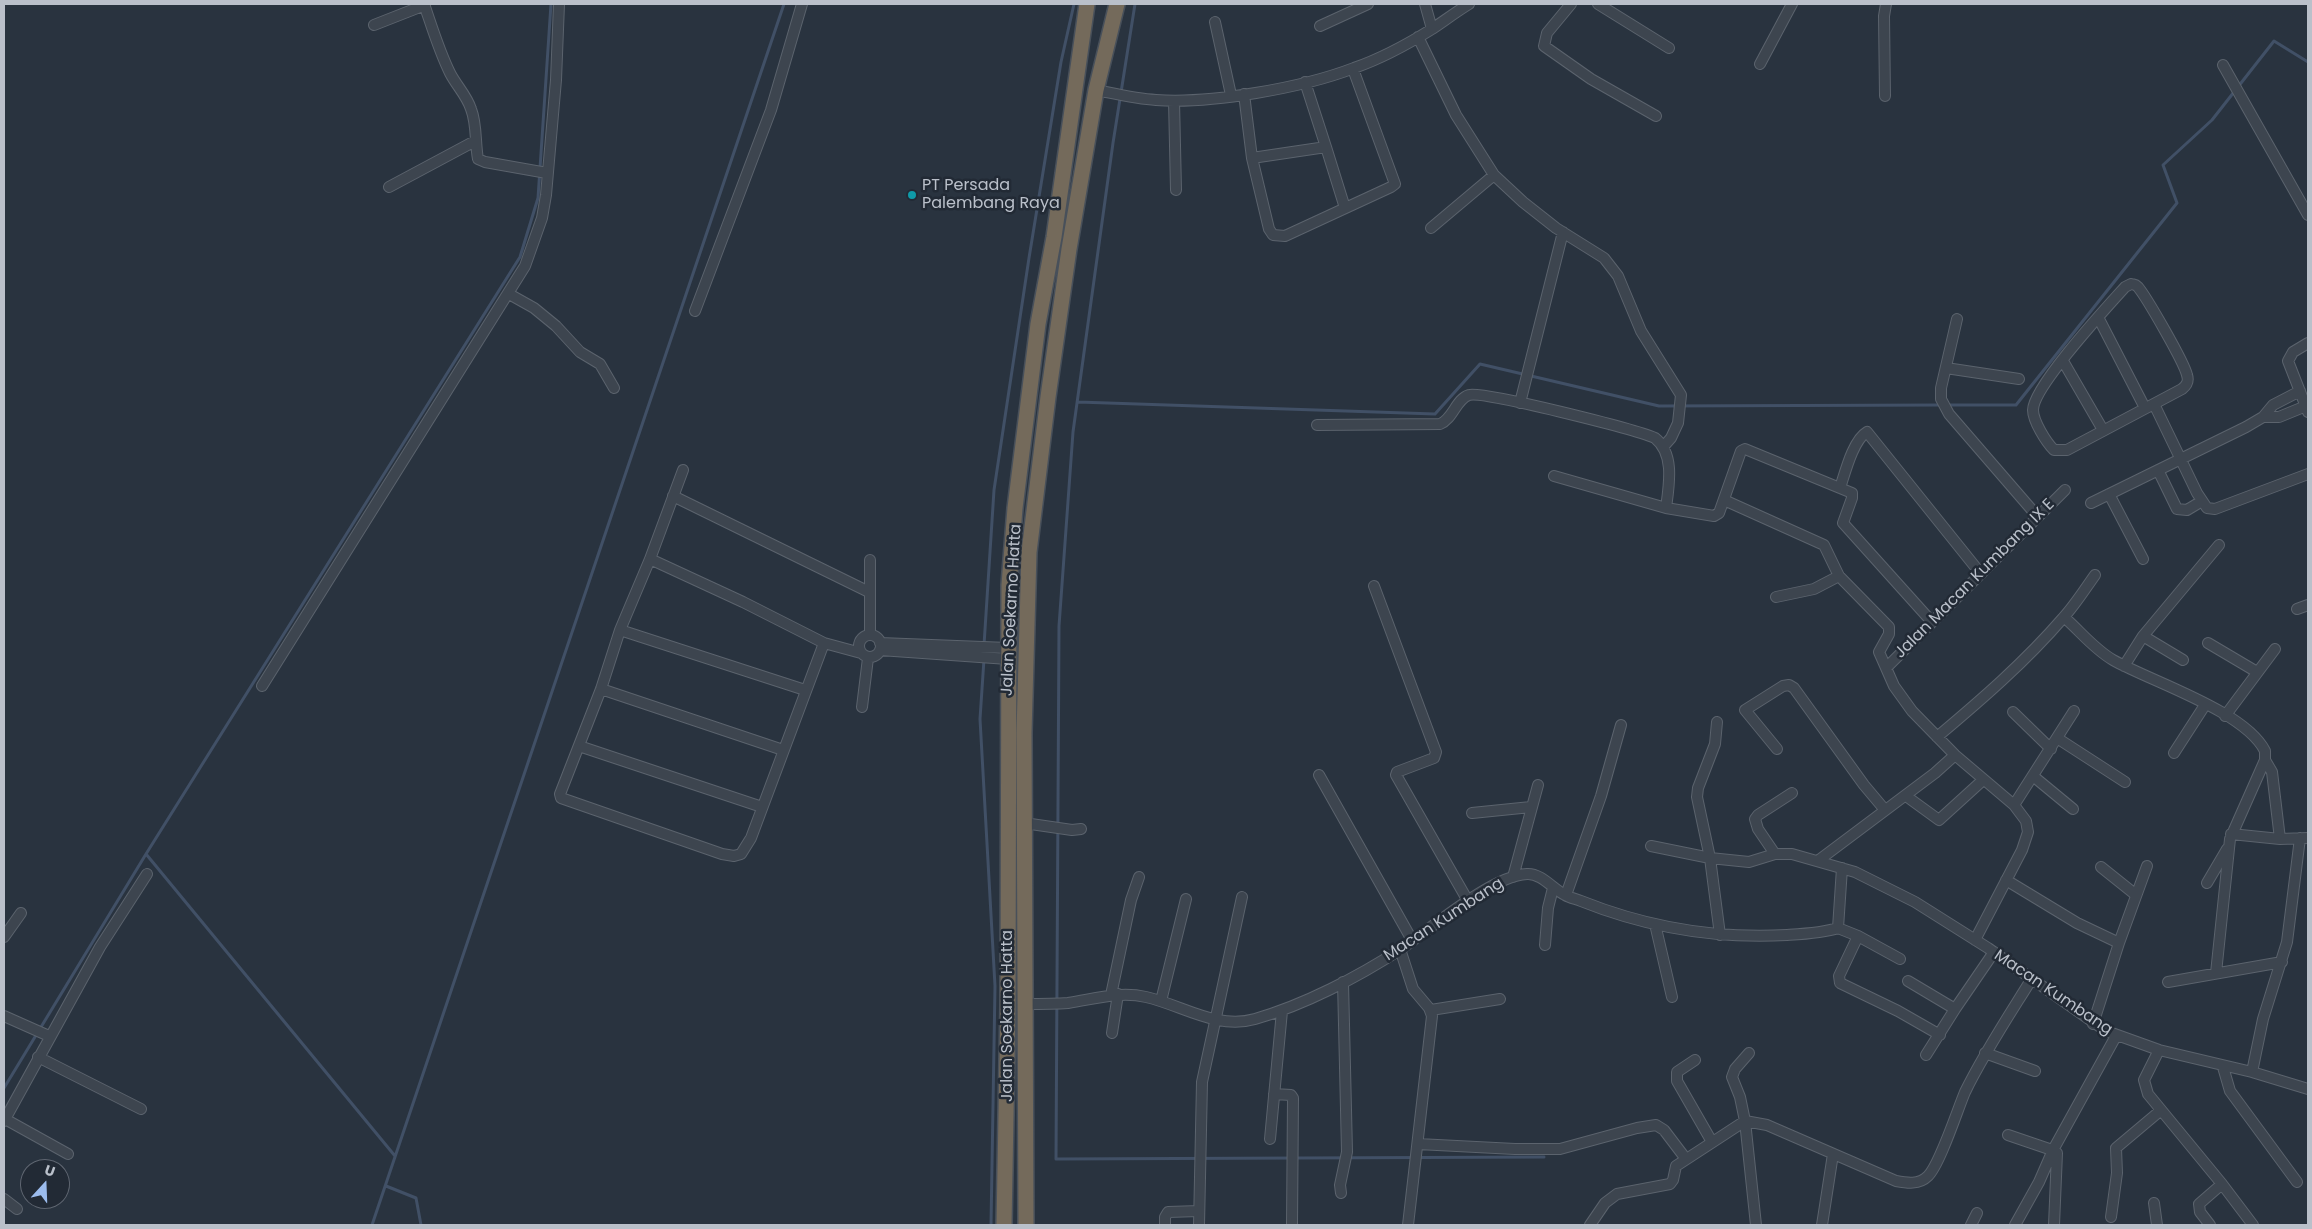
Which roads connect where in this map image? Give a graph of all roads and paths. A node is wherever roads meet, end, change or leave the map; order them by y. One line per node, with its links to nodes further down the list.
1 (424, 4): 14 (street); 29 (street)
2 (559, 4): 32 (street)
3 (802, 4): 41 (street)
4 (1087, 4): 62 (highway, Jalan Soekarno Hatta)
5 (1117, 4): 23 (highway, Jalan Soekarno Hatta)
6 (1368, 4): 15 (street)
7 (1425, 4): 16 (street)
8 (1469, 4): 16 (street)
9 (1571, 4): 28 (street)
10 (1598, 4): 18 (street)
11 (1792, 4): 19 (street)
12 (1886, 4): 26 (street)
13 (1215, 22): 25 (street)
14 (374, 25)
15 (1320, 26)
16 (1432, 29): 17 (street)
17 (1418, 37): 21 (street); 33 (street)
18 (1669, 48)
19 (1760, 64)
20 (2223, 65): 37 (street)
21 (1353, 69): 22 (street); 36 (street)
22 (1304, 82): 24 (street); 30 (street)
23 (1103, 91): 27 (street); 63 (highway, Jalan Soekarno Hatta)
24 (1244, 94): 25 (street); 31 (street)
25 (1231, 95): 27 (street)
26 (1886, 96)
27 (1174, 101): 35 (street)
28 (1656, 116)
29 (475, 141): 32 (street); 34 (street)
30 (1326, 147): 31 (street); 36 (street)
31 (1252, 158): 36 (street)
32 (545, 172): 40 (street)
33 (1494, 175): 38 (street); 39 (street)
34 (389, 186)
35 (1176, 190)
36 (1345, 208)
37 (2308, 215)
38 (1431, 228)
39 (1563, 232): 50 (street); 56 (street)
40 (509, 294): 48 (street); 100 (street)
41 (695, 312)
42 (2098, 317): 45 (street); 51 (street); 51 (street)
43 (1957, 319): 46 (street)
44 (2308, 343): 49 (street)
45 (2062, 361): 55 (street); 55 (street)
46 (1946, 368): 47 (street); 72 (street)
47 (2020, 379)
48 (614, 388)
49 (2300, 391): 52 (street); 53 (street)
50 (1520, 404): 54 (street); 56 (street)
51 (2150, 406): 55 (street); 57 (street)
52 (2307, 409): 53 (street)
53 (2263, 417): 57 (street)
54 (1318, 425)
55 (2103, 430)
56 (1663, 447): 71 (street)
57 (2182, 458): 59 (street); 69 (street)
58 (683, 470): 67 (street)
59 (2158, 470): 66 (street); 69 (street)
60 (2308, 474): 69 (street)
61 (1554, 476): 71 (street)
62 (1019, 478): 63 (highway); 94 (highway, Jalan Soekarno Hatta)
63 (1038, 479): 132 (highway, Jalan Soekarno Hatta)
64 (1840, 488): 68 (street); 77 (street); 86 (street)
65 (2065, 490): 72 (street, Jalan Macan Kumbang IX E)
66 (2110, 494): 70 (street); 75 (street)
67 (674, 496): 74 (street); 81 (street)
68 (1724, 500): 71 (street); 79 (street)
69 (2202, 501)
70 (2091, 503)
71 (1666, 508)
72 (2038, 517): 77 (street, Jalan Macan Kumbang IX E)
73 (2219, 545): 89 (street)
74 (650, 559): 87 (street); 91 (street)
75 (2144, 559)
76 (870, 560): 81 (street)
77 (1981, 574): 86 (street, Jalan Macan Kumbang IX E)
78 (2096, 575): 85 (street)
79 (1839, 576): 82 (street); 98 (street)
80 (1374, 586): 155 (street)
81 (869, 592): 88 (street)
82 (1776, 597)
83 (2308, 605): 84 (street)
84 (2298, 609)
85 (2064, 617): 97 (street); 110 (street)
86 (1932, 622): 98 (street, Jalan Macan Kumbang IX E)
87 (620, 630): 101 (street); 102 (street)
88 (870, 635): 92 (street); 95 (street)
89 (2143, 636): 96 (street); 97 (street)
90 (2208, 643): 99 (street)
91 (824, 644): 95 (street); 102 (street)
92 (880, 647): 94 (street); 94 (street); 95 (street)
93 (2275, 649): 99 (street)
94 (1002, 653): 222 (highway, Jalan Soekarno Hatta)
95 (865, 655): 104 (street)
96 (2183, 660)
97 (2124, 666): 103 (street)
98 (1886, 668): 110 (street)
99 (2257, 672): 107 (street)
100 (262, 686)
101 (601, 688): 112 (street); 115 (street)
102 (805, 690): 115 (street)
103 (2205, 705): 107 (street); 116 (street)
104 (862, 708)
105 (2074, 710): 111 (street)
106 (2013, 712): 114 (street)
107 (2225, 716): 118 (street)
108 (1716, 722): 140 (street)
109 (1621, 725): 152 (street)
110 (1937, 737): 117 (street)
111 (2057, 738): 114 (street); 122 (street)
112 (579, 746): 127 (street); 127 (street)
113 (1777, 749): 130 (street)
114 (2051, 749): 120 (street)
115 (783, 750): 127 (street)
116 (2174, 754)
117 (1955, 755): 121 (street); 125 (street)
118 (2265, 760): 134 (street); 135 (street)
119 (1319, 775): 162 (street)
120 (2033, 776): 126 (street); 129 (street)
121 (1983, 780): 125 (street); 126 (street)
122 (2125, 782)
123 (1538, 785): 128 (street)
124 (1792, 793): 139 (street)
125 (1906, 796): 130 (street)
126 (2014, 805): 148 (street)
127 (762, 807)
128 (1531, 807): 131 (street); 147 (street)
129 (2073, 809)
130 (1886, 810): 141 (street)
131 (1472, 813)
132 (1024, 823): 133 (street); 179 (highway, Jalan Soekarno Hatta)
133 (1081, 829)
134 (2231, 834): 135 (street); 138 (street)
135 (2280, 838): 136 (street)
136 (2304, 838): 169 (street)
137 (1651, 846): 140 (street, Macan Kumbang)
138 (2229, 847): 149 (street); 170 (street)
139 (1775, 854): 140 (street, Macan Kumbang); 141 (street, Macan Kumbang)
140 (1710, 858): 159 (street)
141 (1819, 860): 144 (street, Macan Kumbang)
142 (2147, 866): 151 (street)
143 (2101, 867): 151 (street)
144 (1842, 868): 158 (street); 163 (street, Macan Kumbang)
145 (147, 874): 187 (street)
146 (1139, 877): 175 (street)
147 (1513, 877): 150 (street, Macan Kumbang); 155 (street, Macan Kumbang)
148 (2006, 880): 163 (street); 164 (street)
149 (2207, 883)
150 (1553, 888): 152 (street, Macan Kumbang); 165 (street)
151 (2136, 895): 164 (street)
152 (1566, 896): 157 (street, Macan Kumbang)
153 (1242, 897): 184 (street)
154 (1186, 899): 178 (street)
155 (1468, 901): 162 (street, Macan Kumbang)
156 (20, 913): 161 (street)
157 (1655, 924): 159 (street, Macan Kumbang); 176 (street)
158 (1838, 928): 159 (street, Macan Kumbang); 160 (street)
159 (1720, 935)
160 (1858, 936): 168 (street); 188 (street)
161 (4, 937)
162 (1412, 940): 166 (street, Macan Kumbang)
163 (1975, 940): 167 (street, Macan Kumbang)
164 (2119, 943): 185 (street)
165 (1545, 945)
166 (1400, 949): 172 (street, Macan Kumbang); 181 (street)
167 (1994, 952): 171 (street, Macan Kumbang); 180 (street)
168 (1900, 959)
169 (2282, 962): 170 (street); 198 (street)
170 (2216, 973): 174 (street)
171 (2031, 980): 185 (street, Macan Kumbang); 192 (street)
172 (1343, 982): 182 (street, Macan Kumbang); 215 (street)
173 (1908, 982): 180 (street)
174 (2168, 982)
175 (1115, 995): 178 (street, Macan Kumbang); 179 (street, Macan Kumbang); 186 (street)
176 (1672, 997)
177 (1500, 999): 181 (street)
178 (1161, 1001): 184 (street, Macan Kumbang)
179 (1024, 1004): 223 (highway, Jalan Soekarno Hatta)
180 (1955, 1009): 188 (street)
181 (1431, 1010): 209 (street)
182 (1282, 1011): 184 (street, Macan Kumbang); 200 (street)
183 (4, 1016): 187 (street)
184 (1215, 1020): 219 (street)
185 (2093, 1024): 189 (street, Macan Kumbang)
186 (1112, 1033)
187 (45, 1035): 194 (street)
188 (1940, 1035): 193 (street)
189 (2116, 1036): 190 (street, Macan Kumbang); 208 (street)
190 (2159, 1050): 196 (street, Macan Kumbang); 202 (street)
191 (1749, 1053): 204 (street)
192 (1986, 1053): 197 (street); 211 (street)
193 (1926, 1055)
194 (38, 1057): 201 (street); 203 (street)
195 (1694, 1060): 207 (street)
196 (2223, 1066): 198 (street, Macan Kumbang); 213 (street)
197 (2035, 1072)
198 (2252, 1072): 199 (street, Macan Kumbang)
199 (2308, 1089)
200 (1274, 1094): 206 (street); 226 (street)
201 (141, 1109)
202 (2160, 1111): 214 (street); 221 (street)
203 (4, 1120): 210 (street)
204 (1745, 1122): 207 (street); 211 (street); 229 (street)
205 (2008, 1135): 208 (street)
206 (1270, 1139)
207 (1712, 1142): 212 (street)
208 (2053, 1150): 232 (street); 233 (street)
209 (1417, 1151): 212 (street); 227 (street)
210 (68, 1154)
211 (1834, 1154): 230 (street)
212 (1686, 1159): 228 (street)
213 (2297, 1182)
214 (2222, 1184): 235 (street); 236 (street)
215 (1341, 1193)
216 (4, 1199): 218 (street)
217 (2154, 1203): 234 (street)
218 (17, 1209)
219 (1199, 1211): 224 (street); 225 (street)
220 (1977, 1213): 231 (street)
221 (2111, 1217)
222 (1004, 1225)
223 (1026, 1225)
224 (1165, 1225)
225 (1199, 1225)
226 (1292, 1225)
227 (1408, 1225)
228 (1590, 1225)
229 (1756, 1225)
230 (1822, 1225)
231 (1971, 1225)
232 (2015, 1225)
233 (2054, 1225)
234 (2157, 1225)
235 (2210, 1225)
236 (2253, 1225)

